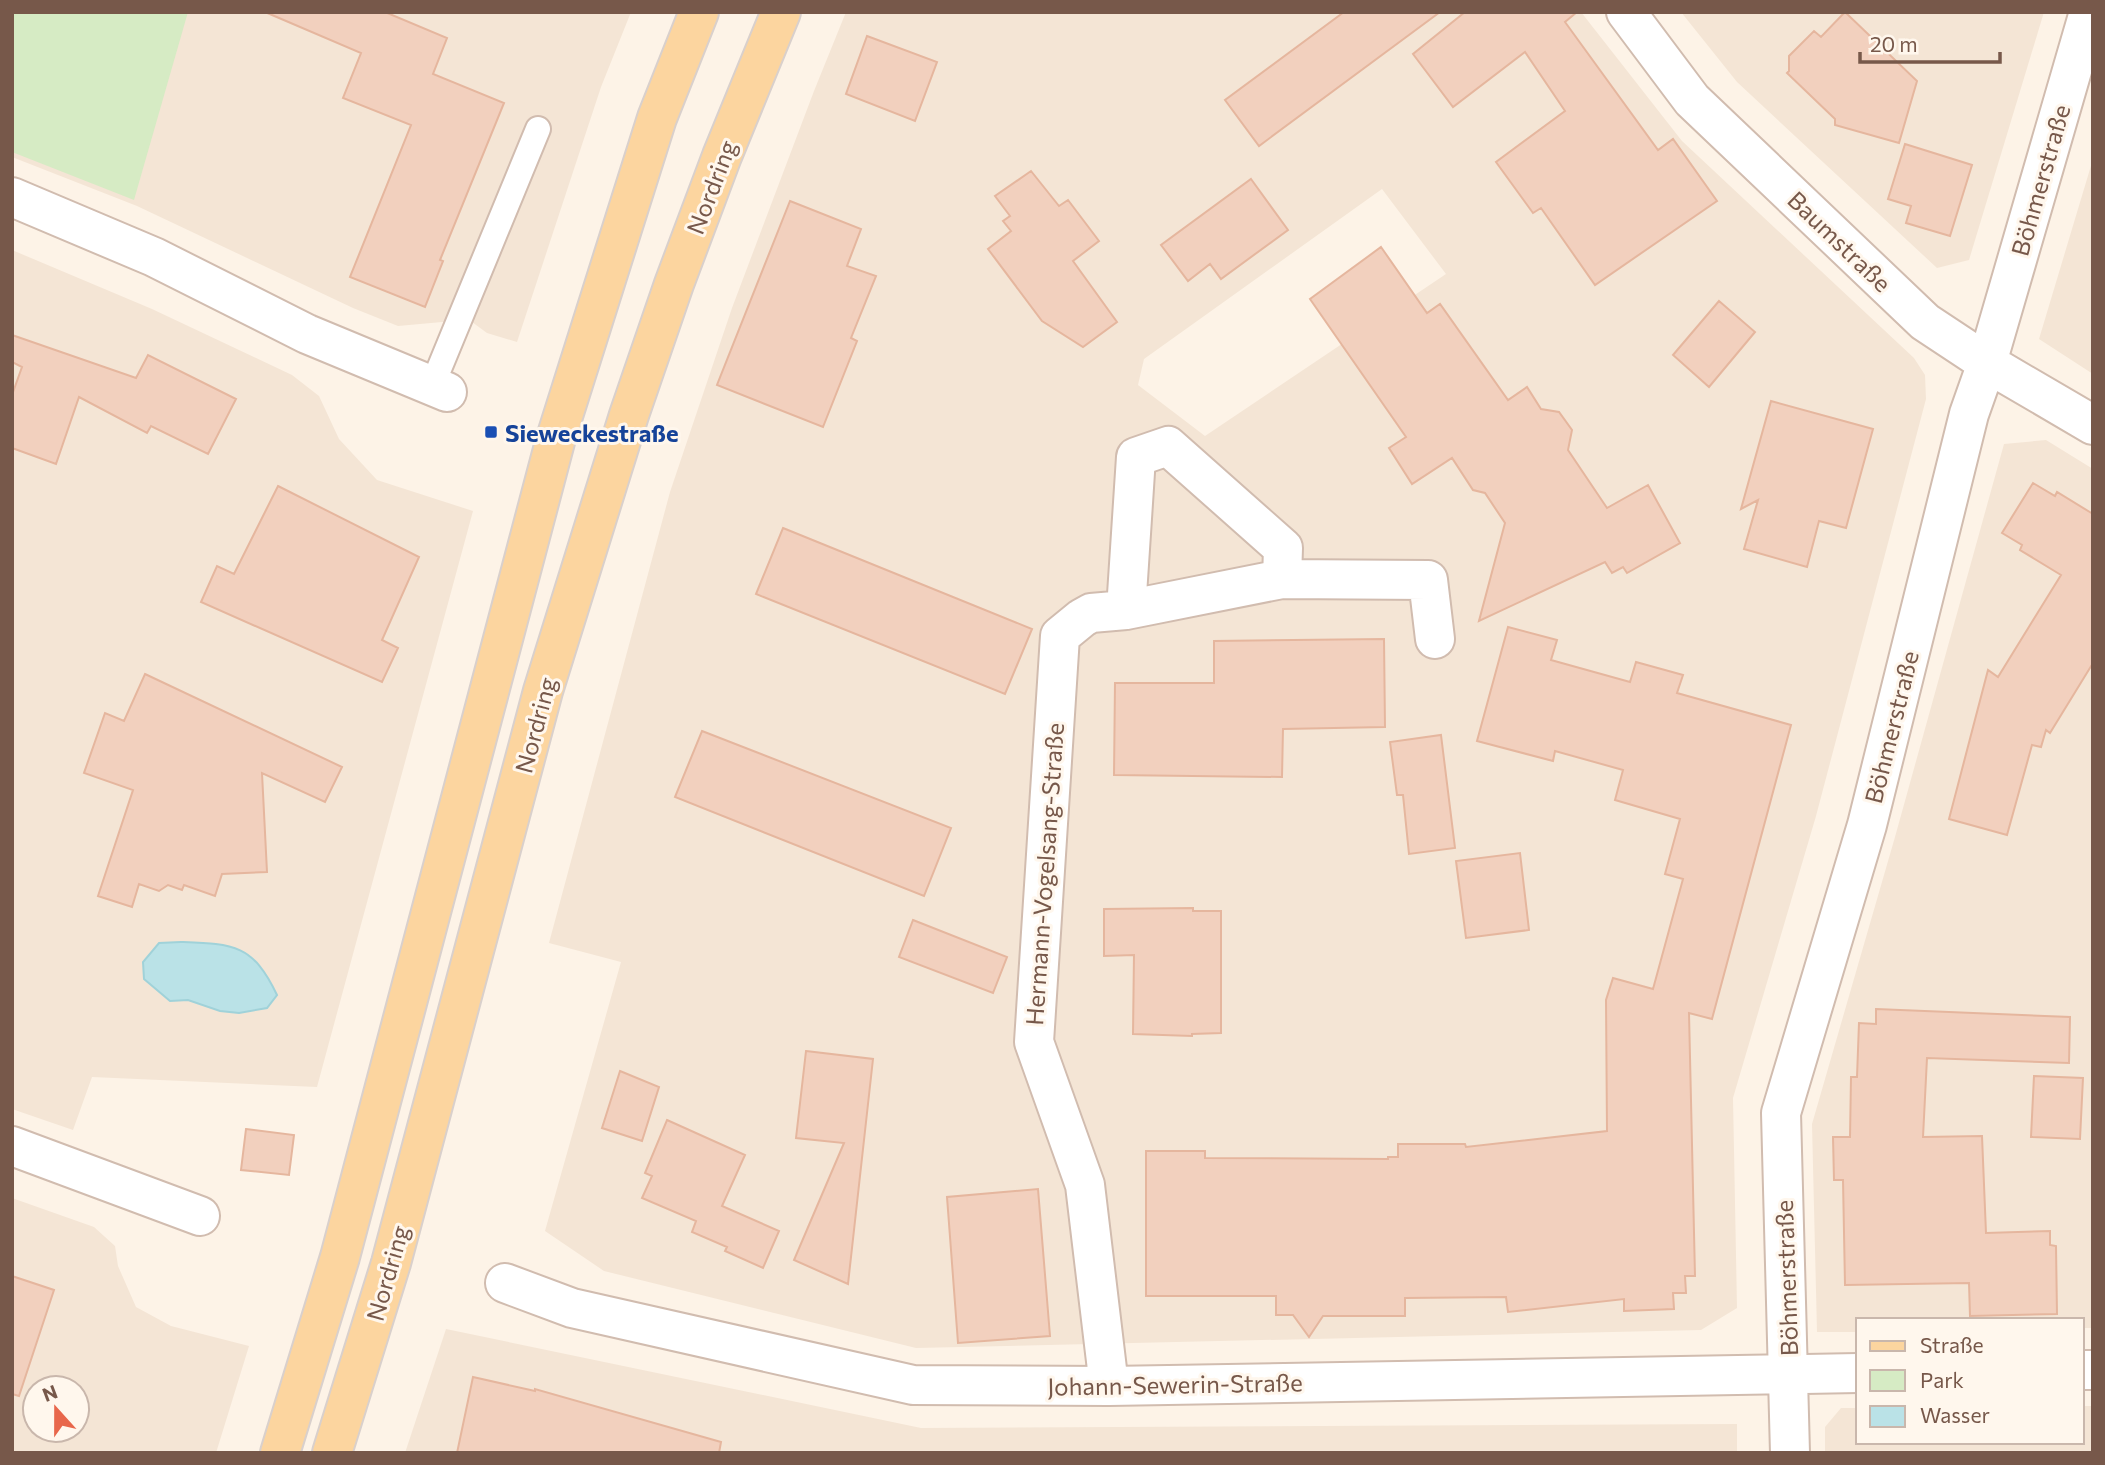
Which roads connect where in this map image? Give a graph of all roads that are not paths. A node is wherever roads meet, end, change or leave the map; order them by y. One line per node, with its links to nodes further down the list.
1 (699, 12): 19 (main road, Nordring)
2 (781, 12): 20 (main road, Nordring)
3 (1626, 12): 7 (street, Baumstraße)
4 (2089, 12): 7 (street, Böhmerstraße)
5 (538, 129): 8 (lane)
6 (12, 197): 8 (street)
7 (1987, 363): 9 (street, Baumstraße); 17 (street, Böhmerstraße)
8 (440, 389)
9 (2093, 425)
10 (1282, 579): 11 (street, Hermann-Vogelsang-Straße); 11 (street); 12 (street, Hermann-Vogelsang-Straße)
11 (1126, 610): 18 (street, Hermann-Vogelsang-Straße)
12 (1435, 639)
13 (12, 1146): 14 (street)
14 (201, 1216)
15 (505, 1283): 18 (street, Johann-Sewerin-Straße)
16 (1856, 1373): 17 (street, Johann-Sewerin-Straße)
17 (1789, 1374): 18 (street, Johann-Sewerin-Straße); 21 (street, Böhmerstraße)
18 (1109, 1386)
19 (281, 1453)
20 (332, 1453)
21 (1790, 1453)

